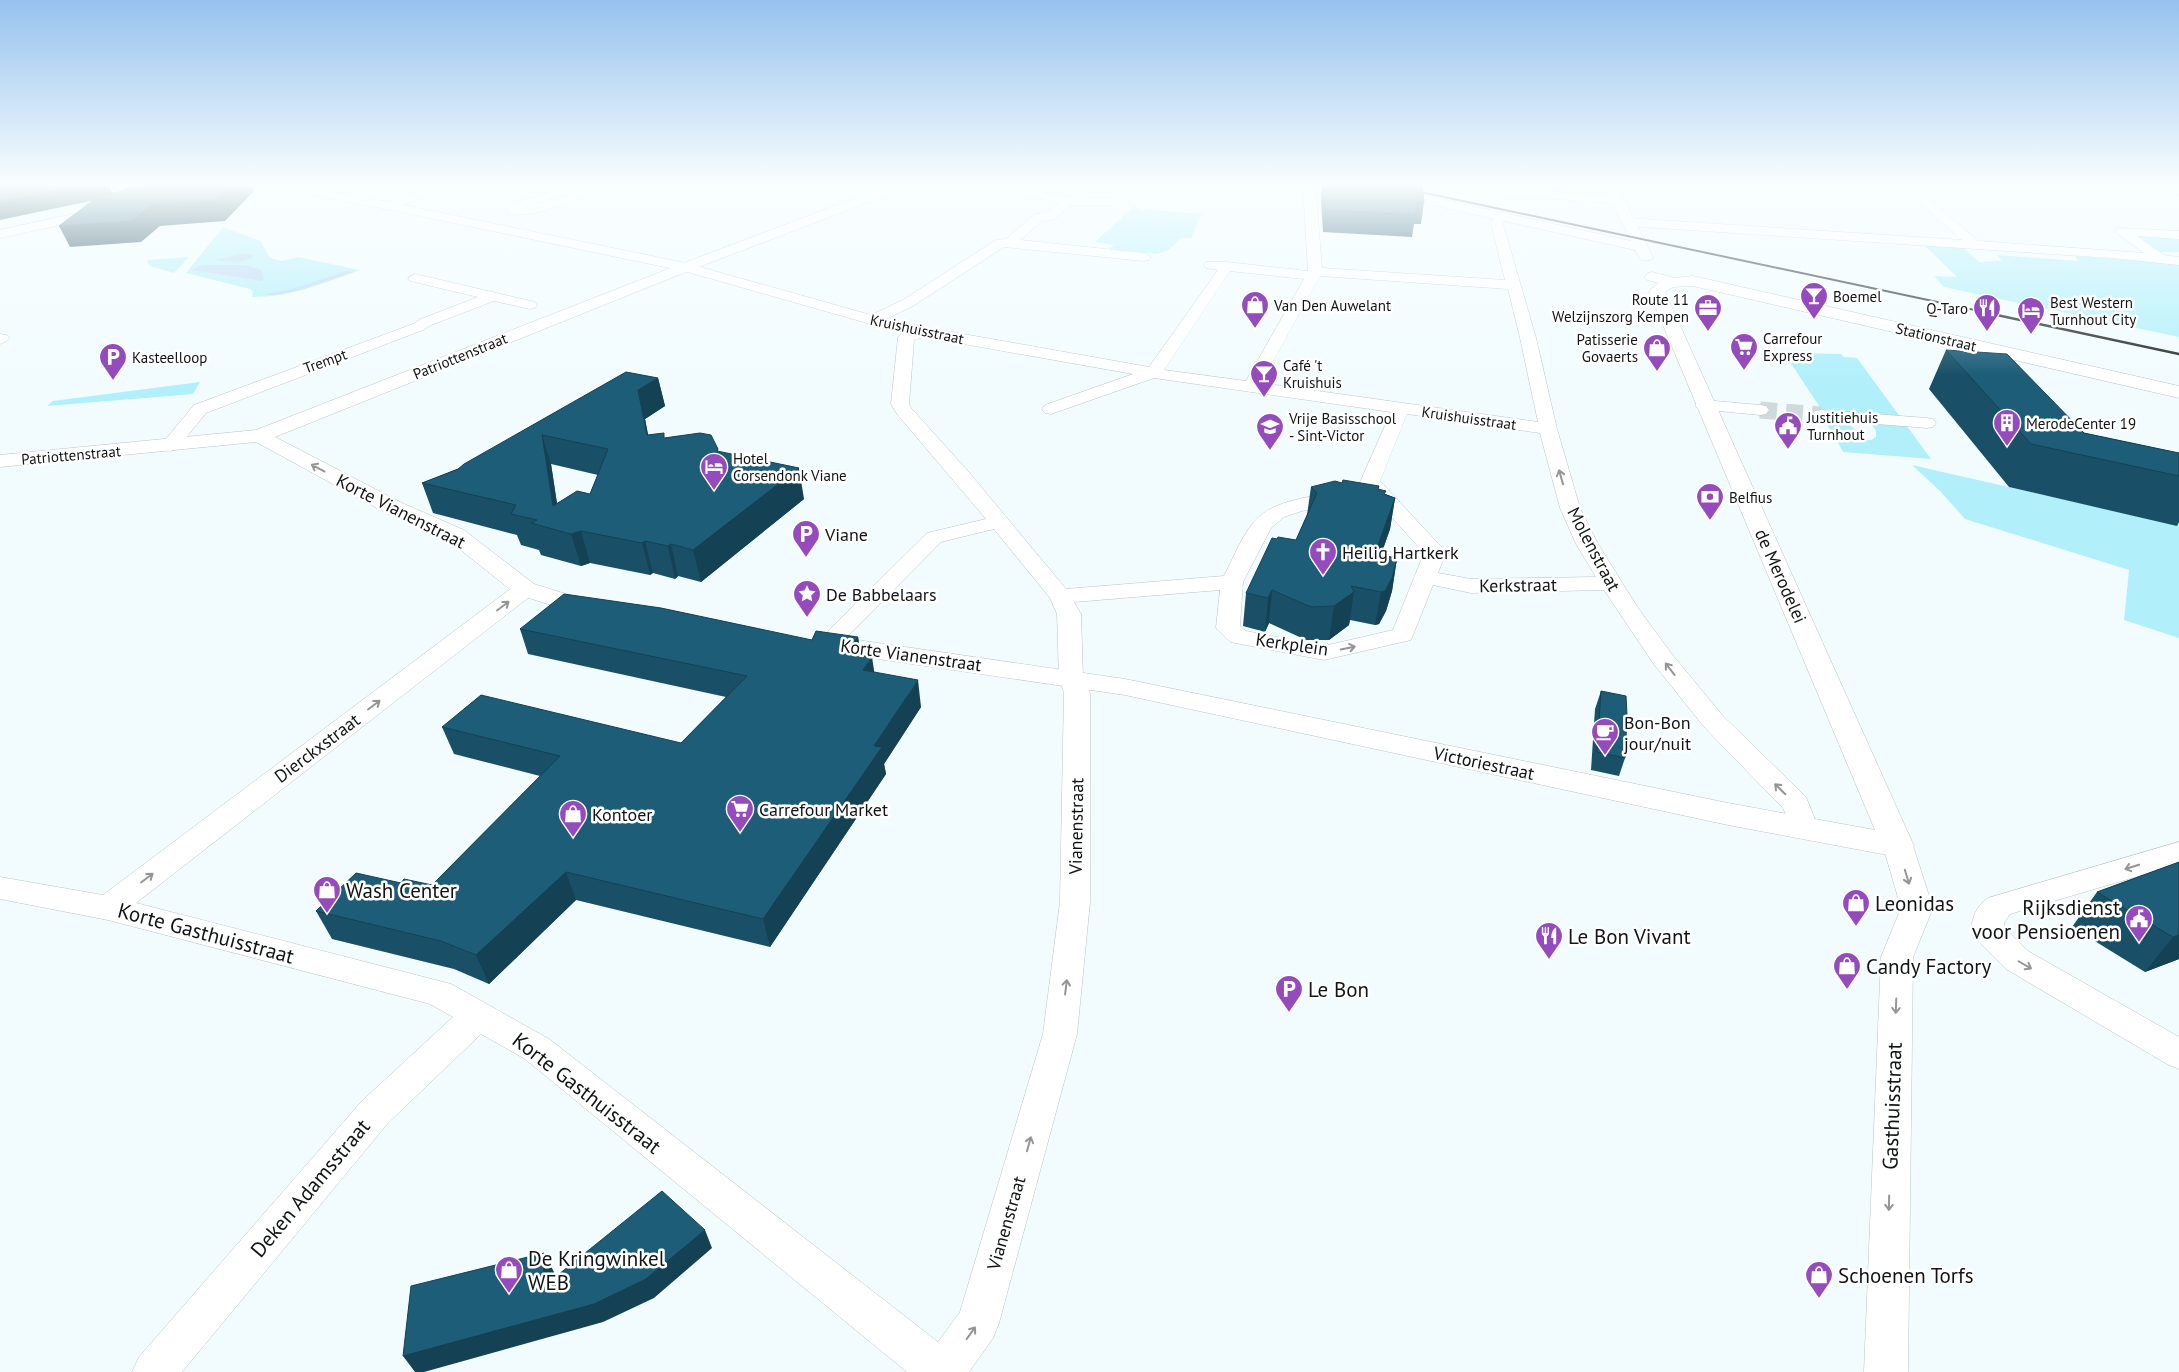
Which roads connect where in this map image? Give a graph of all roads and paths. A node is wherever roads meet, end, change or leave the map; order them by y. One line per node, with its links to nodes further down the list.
1 (595, 248): 16 (street, Kruishuisstraat)
2 (733, 248): 16 (street, Patriottenstraat)
3 (993, 248): 24 (street)
4 (1051, 248): 13 (street)
5 (1313, 248): 18 (street)
6 (1504, 248): 21 (street, Molenstraat)
7 (1630, 248): 19 (street)
8 (1631, 248): 19 (street)
9 (2030, 248): 12 (street)
10 (2146, 248): 12 (street)
11 (2179, 253): 12 (street)
12 (2157, 256): 14 (street)
13 (1144, 257)
14 (2179, 261)
15 (1207, 264): 17 (street)
16 (686, 266): 24 (street, Kruishuisstraat); 36 (street, Patriottenstraat)
17 (1227, 266): 18 (street); 26 (street)
18 (1314, 274): 21 (street); 27 (street)
19 (1674, 277): 28 (street, Stationstraat); 29 (street, de Merodelei)
20 (415, 278): 22 (street)
21 (1514, 285): 35 (street, Molenstraat)
22 (494, 296): 23 (street); 37 (street, Trempt)
23 (530, 305)
24 (872, 320): 25 (street, Kruishuisstraat)
25 (924, 332): 26 (street, Kruishuisstraat); 40 (street, Vianenstraat)
26 (1153, 373): 27 (street, Kruishuisstraat); 31 (street, Kruishuisstraat)
27 (1251, 387): 30 (street, Kruishuisstraat)
28 (2179, 392)
29 (1704, 405): 32 (street); 51 (street, de Merodelei)
30 (1401, 408): 35 (street, Kruishuisstraat); 39 (street)
31 (1051, 409)
32 (1760, 410)
33 (1821, 415): 34 (street)
34 (1927, 424)
35 (1548, 429): 43 (street, Molenstraat, one-way to 35)
36 (259, 436): 37 (street, Patriottenstraat); 44 (street, Korte Vianenstraat, one-way to 36)
37 (170, 446): 38 (street, Patriottenstraat)
38 (0, 461)
39 (1377, 490): 41 (street, Kerkplein); 42 (street, Kerkplein)
40 (998, 522): 45 (street, Vianenstraat); 48 (street)
41 (1424, 578): 42 (street, Kerkplein, one-way to 41); 43 (street, Kerkstraat)
42 (1232, 582): 45 (street)
43 (1612, 583): 50 (street, Molenstraat, one-way to 43)
44 (525, 589): 46 (street, Korte Vianenstraat); 54 (street, Dierckxstraat, one-way to 44)
45 (1060, 596): 49 (street, Vianenstraat)
46 (620, 614)
47 (799, 639): 48 (street, Korte Vianenstraat)
48 (828, 643): 49 (street, Korte Vianenstraat)
49 (1071, 678): 50 (street, Victoriestraat); 58 (street, Vianenstraat, one-way to 49)
50 (1805, 829): 51 (street, Victoriestraat)
51 (1898, 846): 59 (street, Gasthuisstraat, one-way to 59)
52 (2179, 853): 56 (street, one-way to 56)
53 (0, 888): 54 (street, Korte Gasthuisstraat)
54 (108, 908): 55 (street, Korte Gasthuisstraat)
55 (478, 1015): 57 (street, Deken Adamsstraat); 58 (street, Korte Gasthuisstraat)
56 (2179, 1054)
57 (154, 1372)
58 (942, 1372)
59 (1886, 1372)

